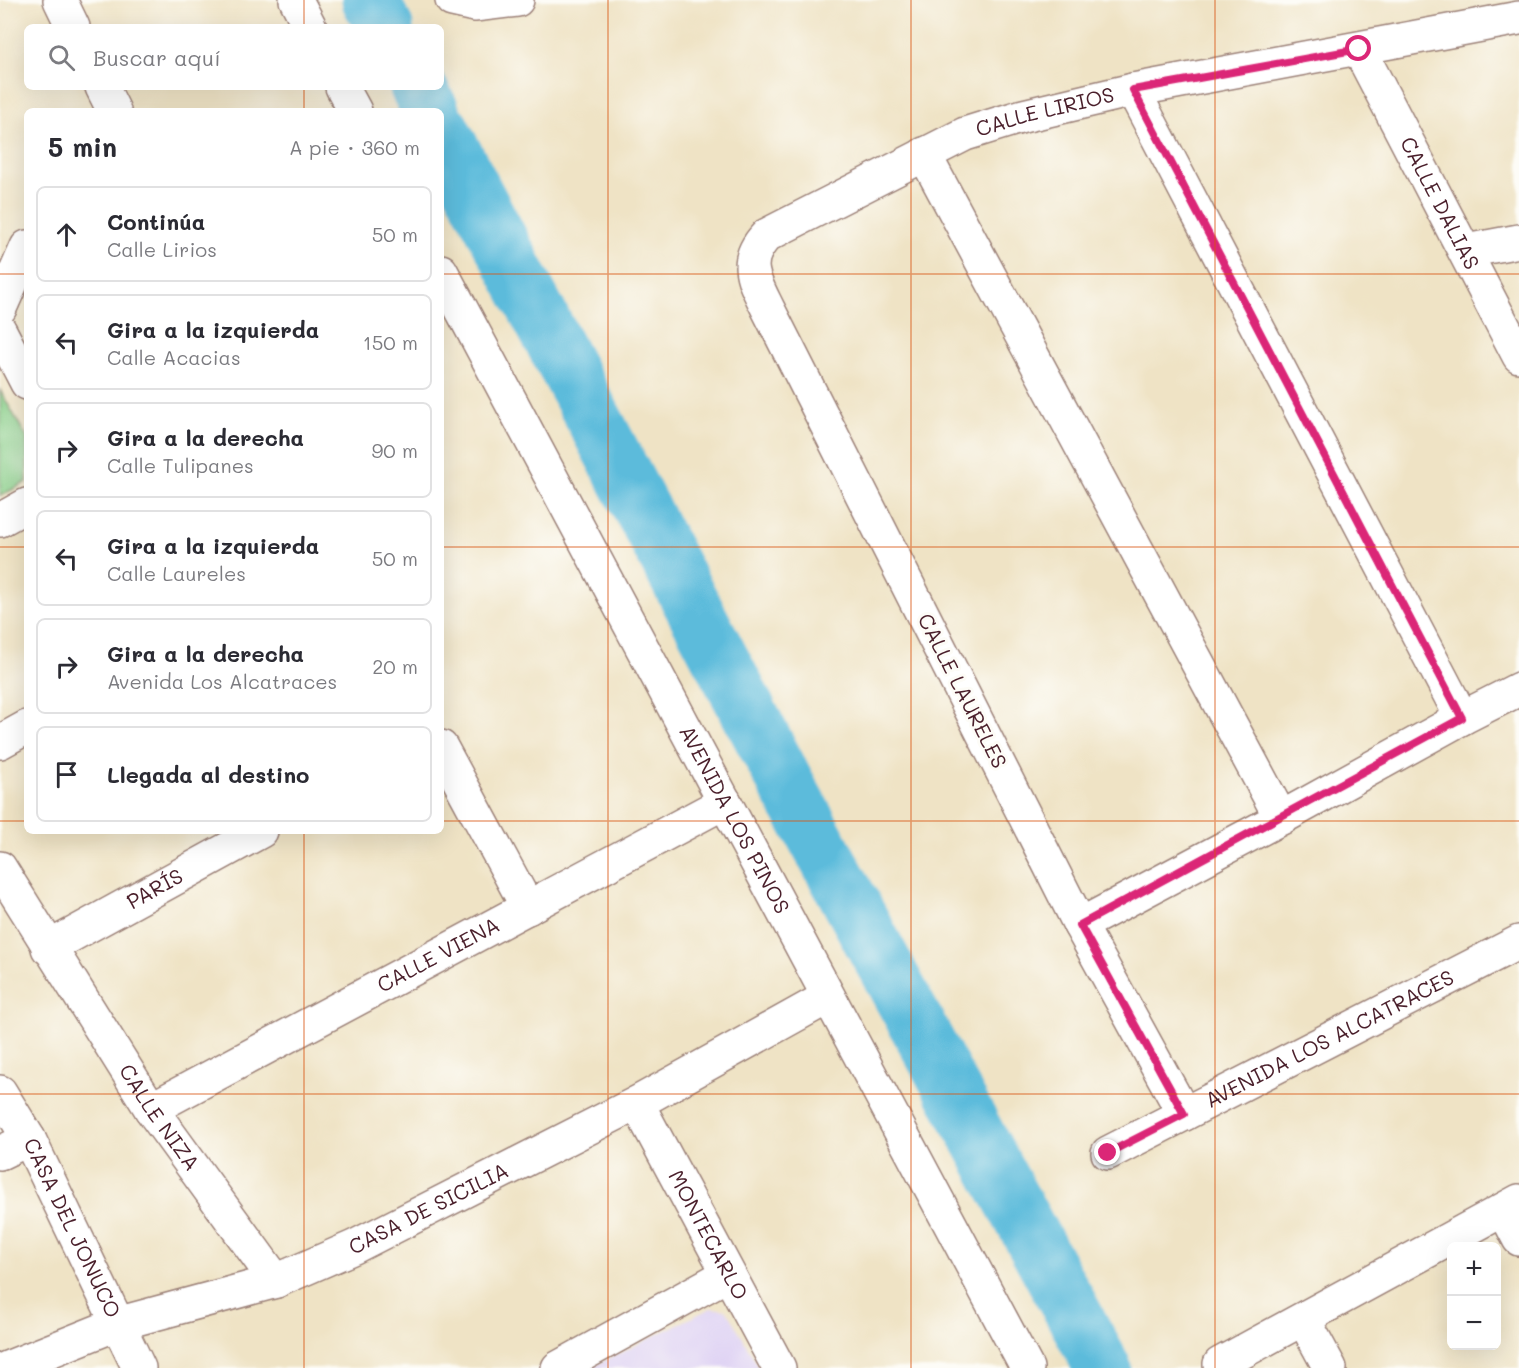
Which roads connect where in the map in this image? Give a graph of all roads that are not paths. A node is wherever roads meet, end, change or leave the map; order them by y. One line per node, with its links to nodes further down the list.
1 (60, 0): 6 (street)
2 (296, 0): 7 (street)
3 (452, 0): 4 (street)
4 (517, 0)
5 (1519, 18): 8 (street, CALLE LIRIOS)
6 (72, 24)
7 (308, 24)
8 (1359, 49): 12 (street, CALLE LIRIOS); 18 (street, CALLE DALIAS)
9 (98, 90): 13 (street)
10 (102, 90): 14 (street)
11 (344, 90): 15 (street)
12 (1133, 90): 16 (street, CALLE LIRIOS); 29 (street)
13 (89, 108)
14 (112, 108)
15 (353, 108)
16 (924, 154): 20 (street, CALLE LIRIOS); 34 (street)
17 (1519, 241): 18 (street)
18 (1466, 251): 24 (street, CALLE DALIAS)
19 (24, 254): 22 (street)
20 (750, 264): 38 (street, CALLE LAURELES)
21 (444, 278): 33 (street, AVENIDA LOS PINOS)
22 (0, 308)
23 (0, 331): 25 (street)
24 (1519, 356)
25 (24, 377)
26 (24, 507): 27 (street)
27 (0, 520)
28 (1519, 689): 29 (street)
29 (1462, 718): 34 (street)
30 (24, 729): 31 (street)
31 (0, 742)
32 (444, 753): 37 (street)
33 (725, 802): 37 (street, CALLE VIENA); 41 (street, AVENIDA LOS PINOS)
34 (1281, 818): 38 (street)
35 (256, 834): 40 (street, PARÍS)
36 (0, 868): 40 (street, CALLE NIZA)
37 (528, 908): 44 (street, CALLE VIENA)
38 (1080, 925): 45 (street, CALLE LAURELES)
39 (1519, 942): 45 (street, AVENIDA LOS ALCATRACES)
40 (48, 948): 44 (street, CALLE NIZA)
41 (828, 997): 43 (street, CASA DE SICILIA); 60 (street, AVENIDA LOS PINOS)
42 (0, 1092): 46 (street, CASA DEL JONUCO)
43 (637, 1103): 51 (street, MONTECARLO); 52 (street, CASA DE SICILIA)
44 (151, 1109): 52 (street, CALLE NIZA)
45 (1184, 1114): 48 (street, AVENIDA LOS ALCATRACES)
46 (29, 1139): 47 (street); 54 (street, CASA DEL JONUCO)
47 (0, 1153)
48 (1108, 1153)
49 (1511, 1206): 50 (street); 53 (street)
50 (1519, 1239)
51 (728, 1274): 58 (street); 59 (street, MONTECARLO)
52 (276, 1281): 54 (street, CASA DE SICILIA)
53 (1304, 1320): 55 (street); 61 (street)
54 (117, 1324): 56 (street, CASA DE SICILIA); 57 (street, CASA DEL JONUCO)
55 (1220, 1364)
56 (7, 1368)
57 (139, 1368)
58 (558, 1368)
59 (779, 1368)
60 (1027, 1368)
61 (1330, 1368)

